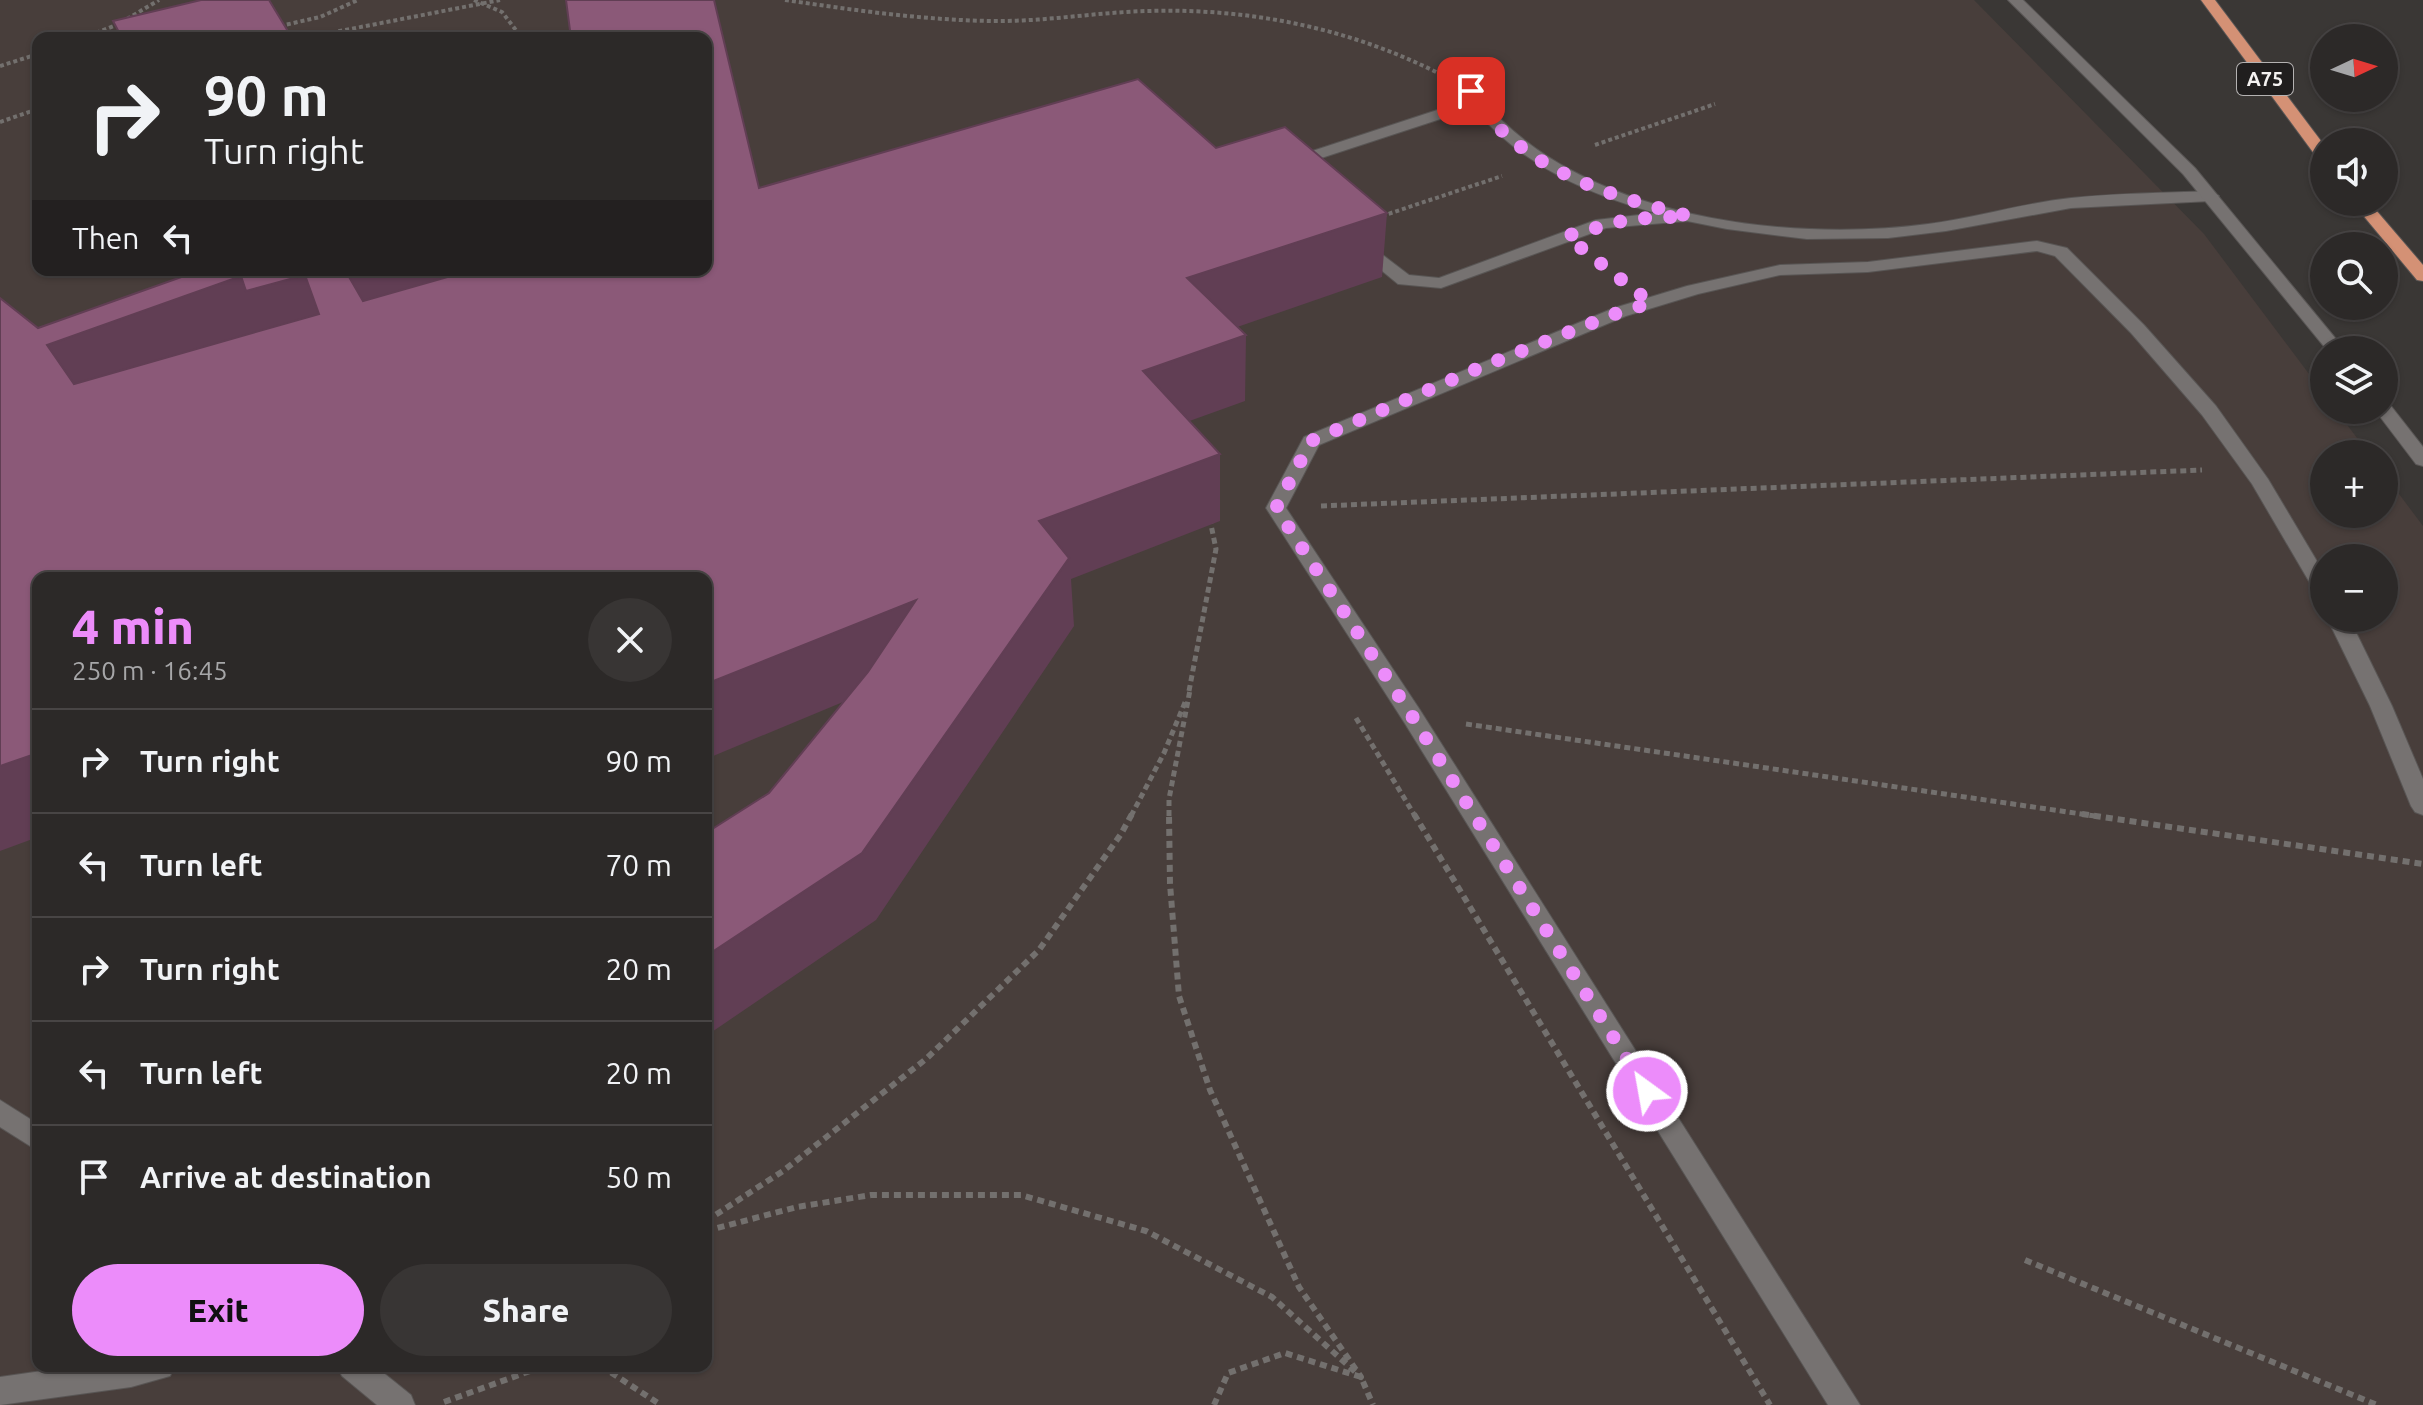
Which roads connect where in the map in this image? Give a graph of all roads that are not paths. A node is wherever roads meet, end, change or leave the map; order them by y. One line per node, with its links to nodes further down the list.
1 (2015, 0): 5 (street)
2 (2208, 0): 3 (highway, A75)
3 (2310, 137)
4 (1291, 188): 6 (street)
5 (2211, 196): 6 (street); 10 (street)
6 (1689, 216): 8 (street)
7 (2372, 216): 9 (highway)
8 (1351, 239)
9 (2423, 276)
10 (2325, 336)
11 (2395, 424): 12 (street)
12 (2423, 460)
13 (2310, 567): 22 (street)
14 (2345, 632): 15 (street)
15 (2423, 806)
16 (0, 1112): 17 (street)
17 (32, 1135)
18 (135, 1372): 20 (street)
19 (359, 1372): 21 (street)
20 (0, 1391)
21 (400, 1405)
22 (1845, 1405)

